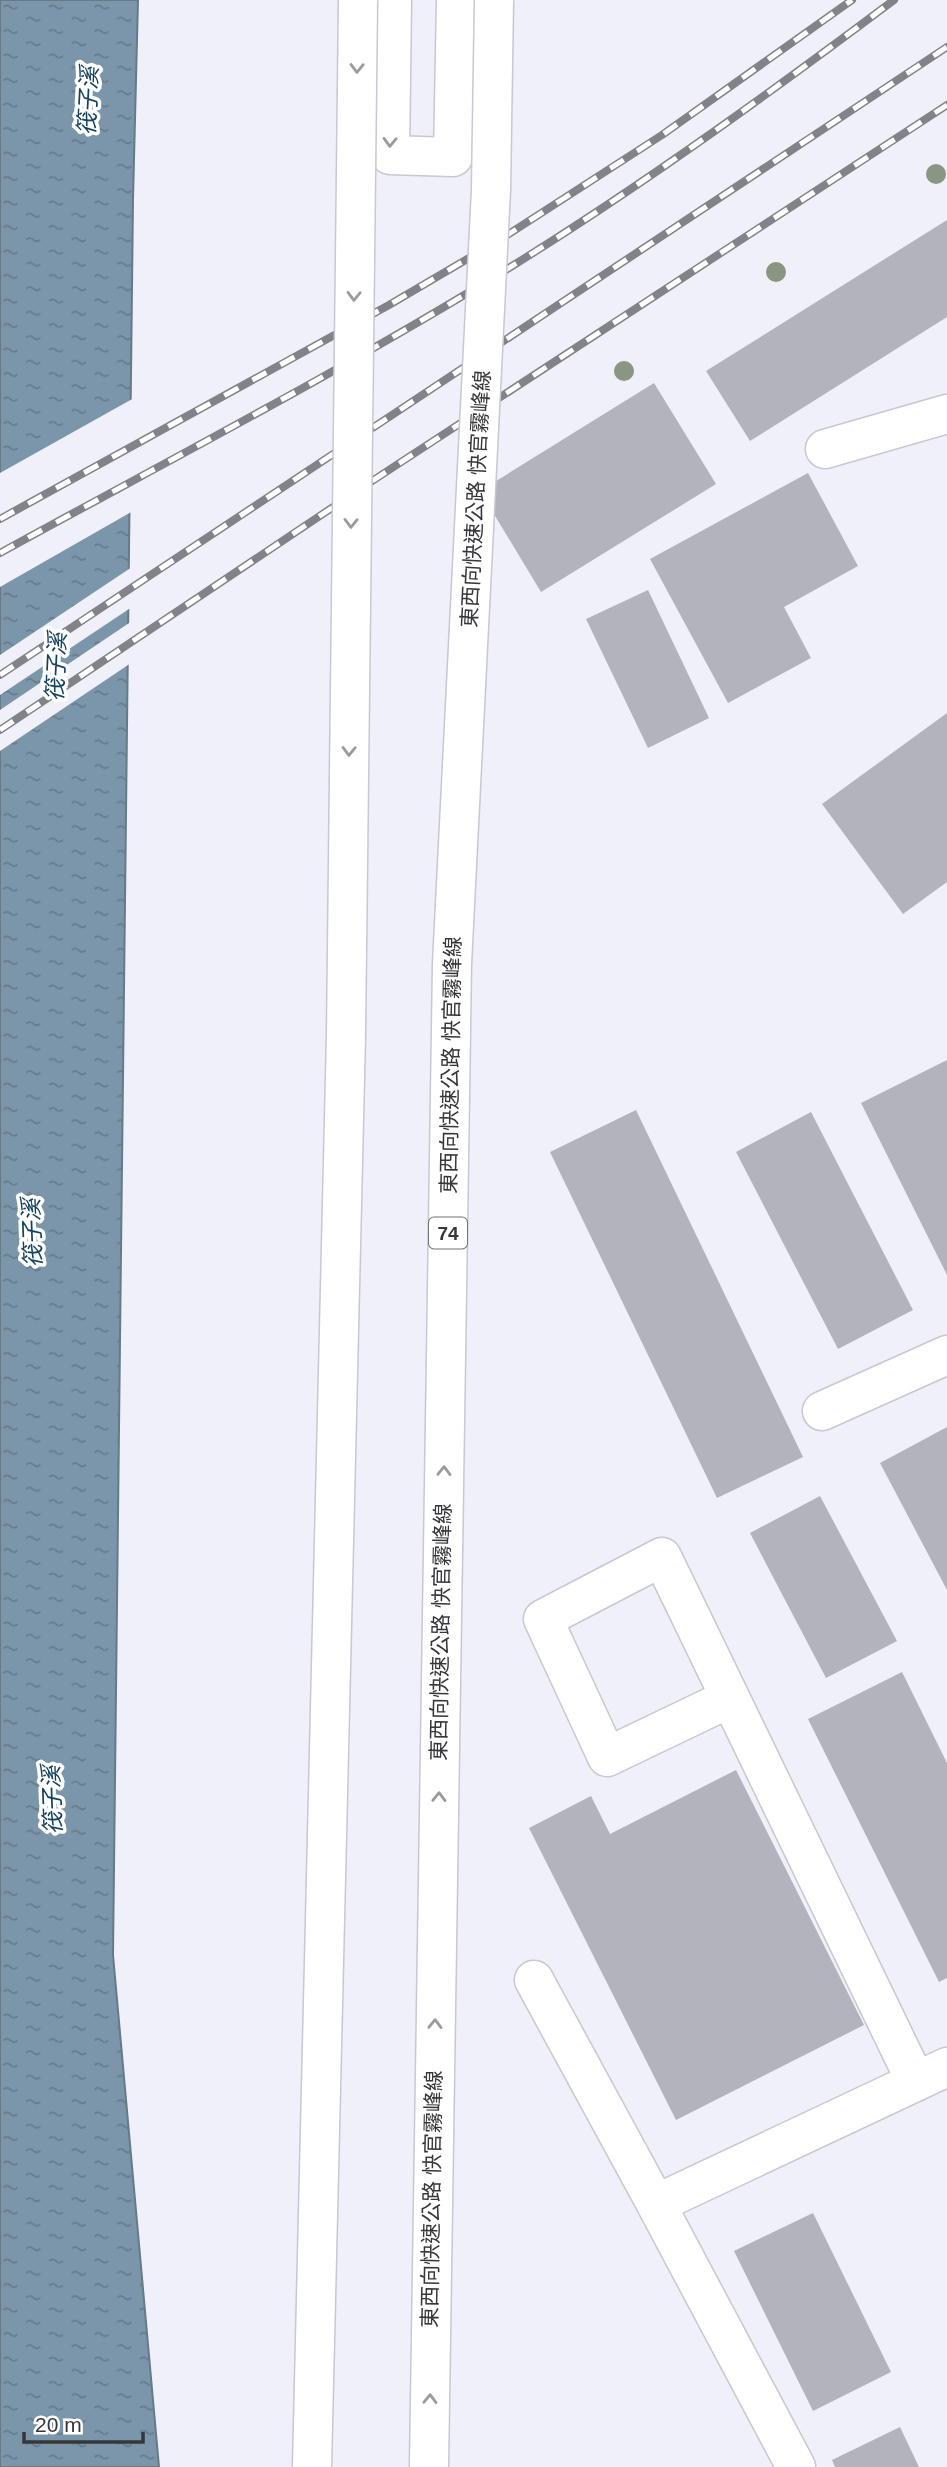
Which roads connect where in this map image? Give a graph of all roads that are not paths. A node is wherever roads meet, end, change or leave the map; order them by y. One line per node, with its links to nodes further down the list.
1 (358, 0): 13 (main road, one-way to 13, bridge)
2 (392, 0): 3 (main road, one-way to 3)
3 (456, 0)
4 (494, 0): 14 (main road, 東西向快速公路 快官霧峰線 / 74, one-way to 4, bridge)
5 (947, 414): 6 (main road)
6 (825, 449)
7 (947, 1355): 8 (main road)
8 (822, 1410)
9 (730, 1698): 9 (main road); 11 (main road)
10 (534, 1980): 12 (main road)
11 (932, 2074): 12 (main road)
12 (656, 2204): 15 (main road)
13 (312, 2467)
14 (429, 2467)
15 (796, 2467)

